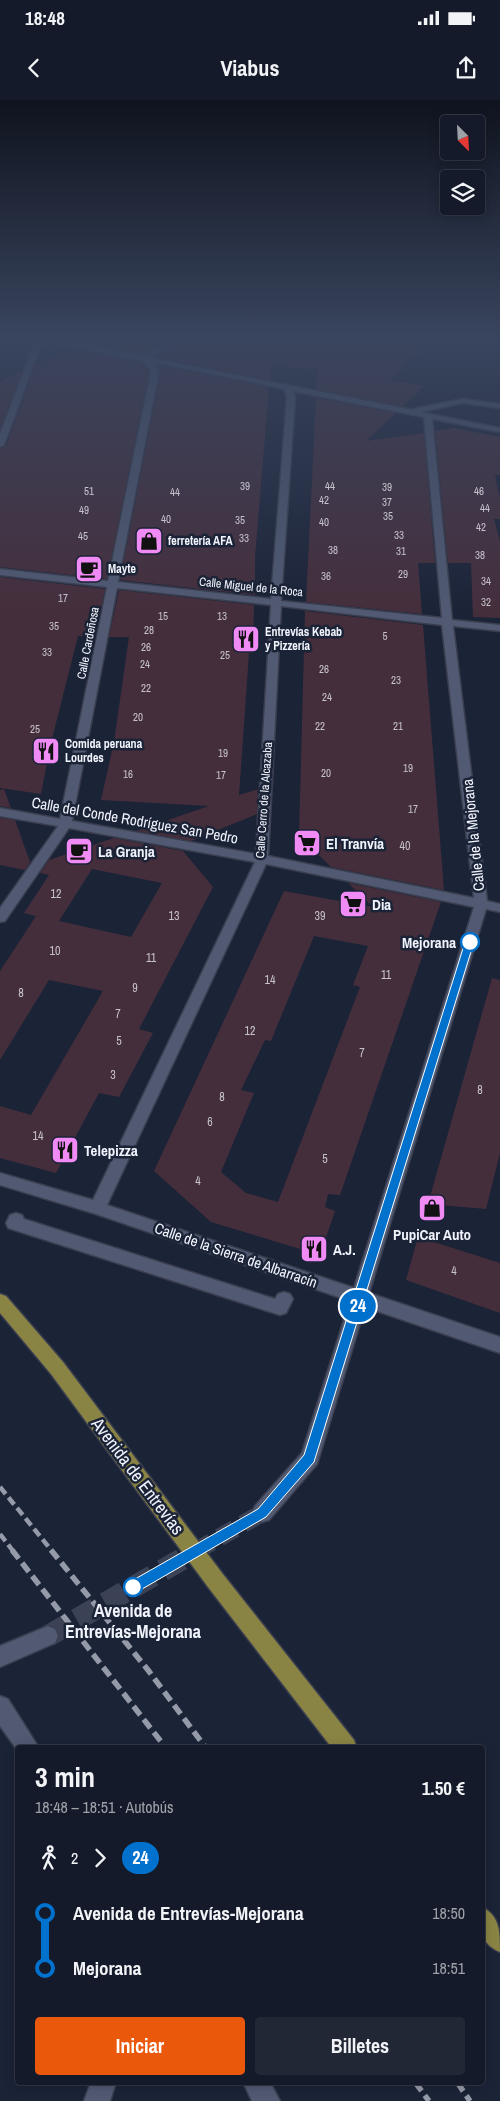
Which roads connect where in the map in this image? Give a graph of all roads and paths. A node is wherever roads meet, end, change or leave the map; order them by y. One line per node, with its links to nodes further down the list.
1 (7, 427): 7 (street)
2 (144, 427): 9 (street, Calle Cardeñosa)
3 (289, 427): 10 (street, Calle Cerro de la Alcazaba)
4 (429, 427): 11 (street, Calle de la Mejorana)
5 (487, 427): 6 (street)
6 (500, 430)
7 (0, 445)
8 (0, 572): 9 (street, Calle Miguel de la Roca)
9 (112, 584): 10 (street, Calle Miguel de la Roca); 14 (street, Calle Cardeñosa)
10 (276, 603): 11 (street, Calle Miguel de la Roca); 15 (street, Calle Cerro de la Alcazaba)
11 (447, 622): 12 (street, Calle Miguel de la Roca); 16 (street, Calle de la Mejorana)
12 (500, 628)
13 (0, 812): 14 (street, Calle del Conde Rodríguez San Pedro)
14 (65, 825): 15 (street, Calle del Conde Rodríguez San Pedro); 18 (street, Calle Cardeñosa)
15 (262, 859): 16 (street, Calle del Conde Rodríguez San Pedro); 20 (street, Calle Cerro de la Alcazaba)
16 (481, 904): 17 (street, Calle del Conde Rodríguez San Pedro); 22 (street, Calle de la Mejorana)
17 (500, 908)
18 (0, 918)
19 (0, 1179): 20 (street, Calle de la Sierra de Albarracín)
20 (97, 1208): 22 (street, Calle de la Sierra de Albarracín)
21 (16, 1220): 23 (street)
22 (360, 1298): 25 (street, Calle de la Sierra de Albarracín); 26 (street, Calle de la Mejorana)
23 (284, 1299)
24 (0, 1301): 31 (main road, Avenida de Entrevías)
25 (500, 1345)
26 (262, 1513)
27 (48, 1636): 28 (street)
28 (0, 1657)
29 (0, 1707): 30 (street)
30 (26, 1745)
31 (344, 1745)
32 (485, 1922): 33 (main road)
33 (500, 1940)
34 (103, 2085): 36 (street)
35 (257, 2085): 37 (street)
36 (97, 2101)
37 (267, 2101)

